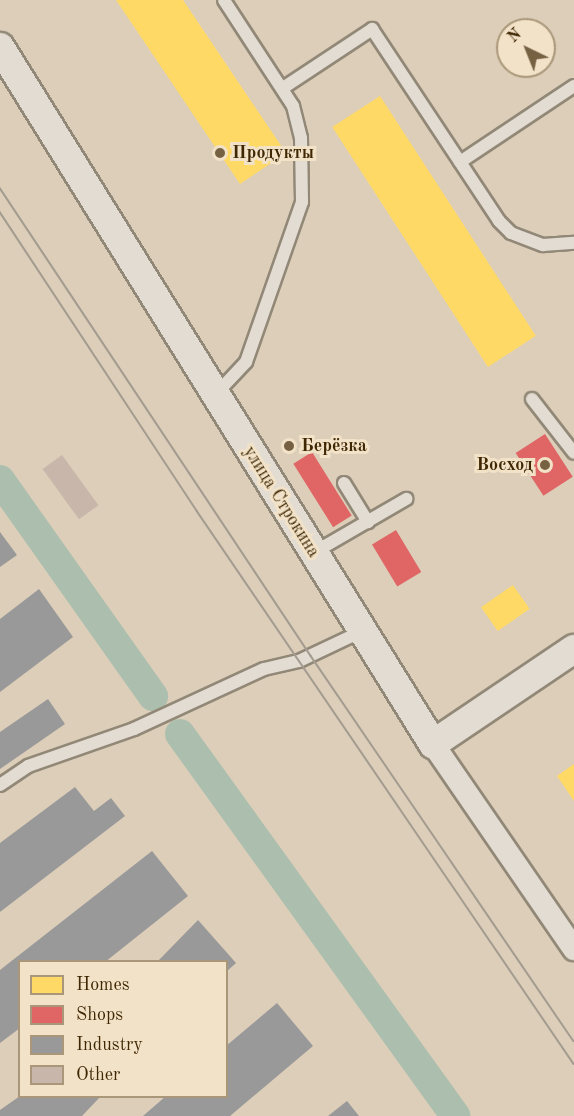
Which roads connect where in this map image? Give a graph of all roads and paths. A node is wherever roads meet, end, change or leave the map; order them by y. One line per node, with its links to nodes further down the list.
1 (224, 0): 4 (lane)
2 (0, 47): 7 (street, улица Строкина)
3 (574, 86): 5 (lane)
4 (283, 88): 5 (lane); 7 (lane)
5 (460, 162): 6 (lane)
6 (574, 243)
7 (215, 395): 13 (street, улица Строкина)
8 (532, 399): 9 (lane)
9 (574, 453)
10 (344, 483): 12 (lane)
11 (406, 499): 12 (lane)
12 (368, 522): 13 (lane)
13 (312, 553): 14 (street, улица Строкина)
14 (360, 632): 16 (street, улица Строкина); 17 (lane)
15 (574, 649): 16 (street)
16 (433, 744): 18 (street, улица Строкина)
17 (0, 785)
18 (574, 949)

